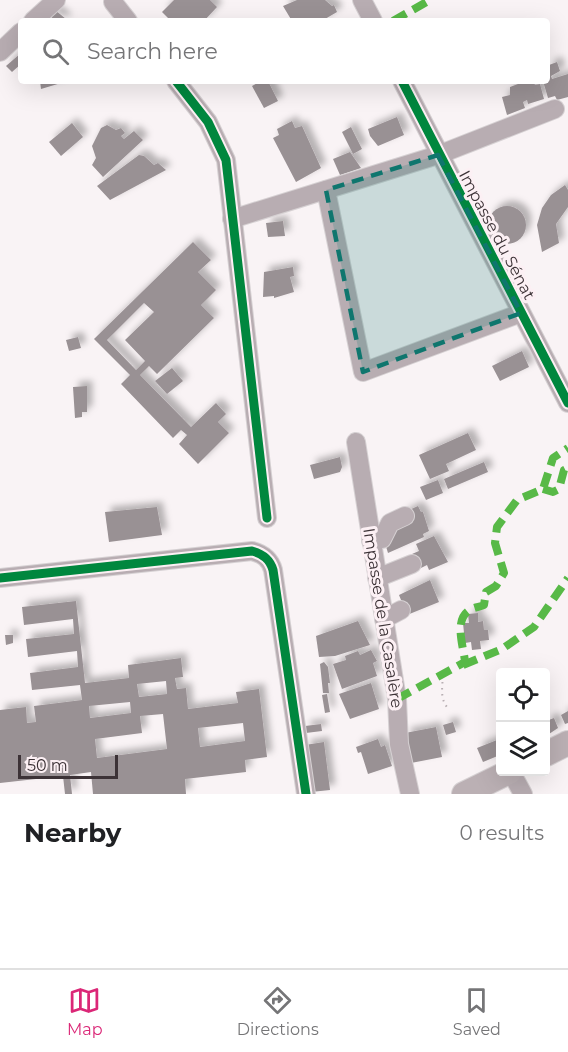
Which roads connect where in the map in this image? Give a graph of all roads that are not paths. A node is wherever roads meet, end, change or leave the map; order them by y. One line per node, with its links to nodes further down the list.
1 (56, 0): 4 (street)
2 (362, 0): 6 (street)
3 (113, 2): 5 (street)
4 (36, 18)
5 (126, 18)
6 (371, 18)
7 (18, 35): 8 (street)
8 (0, 52)
9 (178, 84): 14 (street)
10 (403, 84): 12 (street, Impasse du Sénat)
11 (555, 109): 12 (street)
12 (438, 155): 13 (street); 15 (street, Impasse du Sénat)
13 (326, 190): 14 (street); 15 (street)
14 (232, 219): 19 (street)
15 (521, 313): 16 (street, Impasse du Sénat)
16 (568, 403)
17 (356, 442): 20 (street, Impasse de la Casalère)
18 (405, 516): 20 (street)
19 (267, 518)
20 (370, 541): 23 (street, Impasse de la Casalère)
21 (412, 564): 23 (street)
22 (0, 578): 30 (street)
23 (377, 578): 25 (street, Impasse de la Casalère)
24 (401, 609): 25 (street)
25 (384, 619): 31 (street, Impasse de la Casalère)
26 (568, 743): 27 (main road)
27 (550, 752)
28 (500, 776): 32 (main road)
29 (513, 776): 33 (street)
30 (306, 794)
31 (410, 794)
32 (464, 794)
33 (523, 794)

